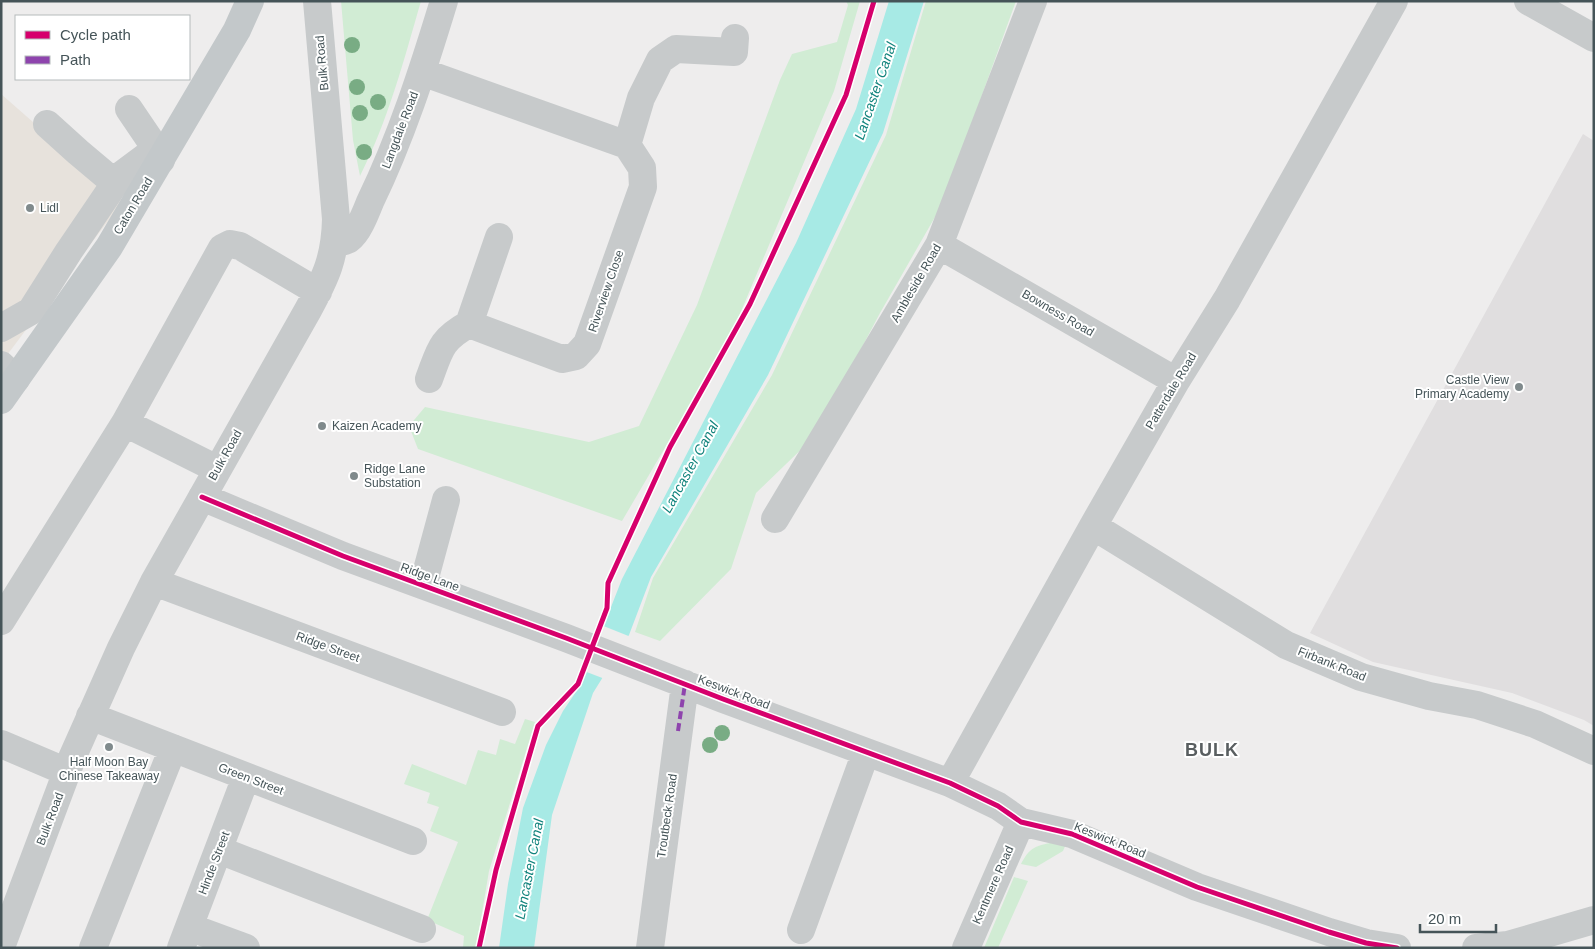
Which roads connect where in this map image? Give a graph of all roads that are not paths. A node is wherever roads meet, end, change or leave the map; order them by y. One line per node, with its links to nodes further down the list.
1 (250, 1): 13 (main road, Caton Road)
2 (316, 1): 16 (street, Bulk Road)
3 (444, 1): 9 (street, Langdale Road)
4 (1033, 1): 17 (street, Ambleside Road)
5 (1394, 1): 23 (street, Patterdale Road)
6 (1528, 1): 8 (street)
7 (735, 38): 12 (street)
8 (1594, 38)
9 (422, 72): 12 (street); 16 (street, Langdale Road)
10 (129, 109): 13 (street)
11 (47, 124): 14 (street)
12 (627, 145): 19 (street, Riverview Close)
13 (158, 155): 14 (street); 22 (main road, Caton Road)
14 (116, 184): 20 (street)
15 (499, 237): 19 (street)
16 (335, 244): 18 (street, Bulk Road)
17 (939, 245): 23 (street, Bowness Road); 28 (street, Ambleside Road)
18 (318, 292): 24 (street); 25 (street, Bulk Road)
19 (469, 324): 21 (street)
20 (1, 328)
21 (429, 379)
22 (6, 381)
23 (1176, 381): 29 (street, Patterdale Road)
24 (125, 423): 25 (street); 32 (street)
25 (217, 469): 26 (street, Bulk Road)
26 (202, 497): 30 (street, Bulk Road); 31 (street, Ridge Lane)
27 (446, 500): 31 (street)
28 (776, 519)
29 (1093, 526): 39 (street, Firbank Road); 43 (street, Patterdale Road)
30 (154, 582): 35 (street, Ridge Street); 36 (street, Bulk Road)
31 (423, 586): 33 (street, Ridge Lane)
32 (1, 622)
33 (652, 671): 34 (street, Keswick Road)
34 (685, 684): 40 (street, Keswick Road); 55 (street, Troutbeck Road)
35 (502, 712)
36 (90, 716): 38 (street, Green Street); 41 (street, Bulk Road)
37 (1, 744): 41 (street)
38 (173, 748): 42 (street, Green Street); 53 (street)
39 (1594, 751)
40 (866, 752): 43 (street, Keswick Road); 50 (street)
41 (67, 772): 47 (street, Bulk Road)
42 (246, 777): 45 (street, Green Street); 46 (street, Hinde Street)
43 (950, 783): 44 (street, Keswick Road)
44 (1021, 822): 56 (street, Kentmere Road); 57 (street, Keswick Road)
45 (413, 841)
46 (219, 850): 49 (street); 51 (street, Hinde Street)
47 (10, 896): 52 (street, Bulk Road)
48 (1594, 920): 58 (street)
49 (422, 929)
50 (801, 930)
51 (185, 937): 54 (street)
52 (1, 947)
53 (93, 948)
54 (246, 948)
55 (650, 948)
56 (966, 948)
57 (1397, 948)
58 (1476, 948)

